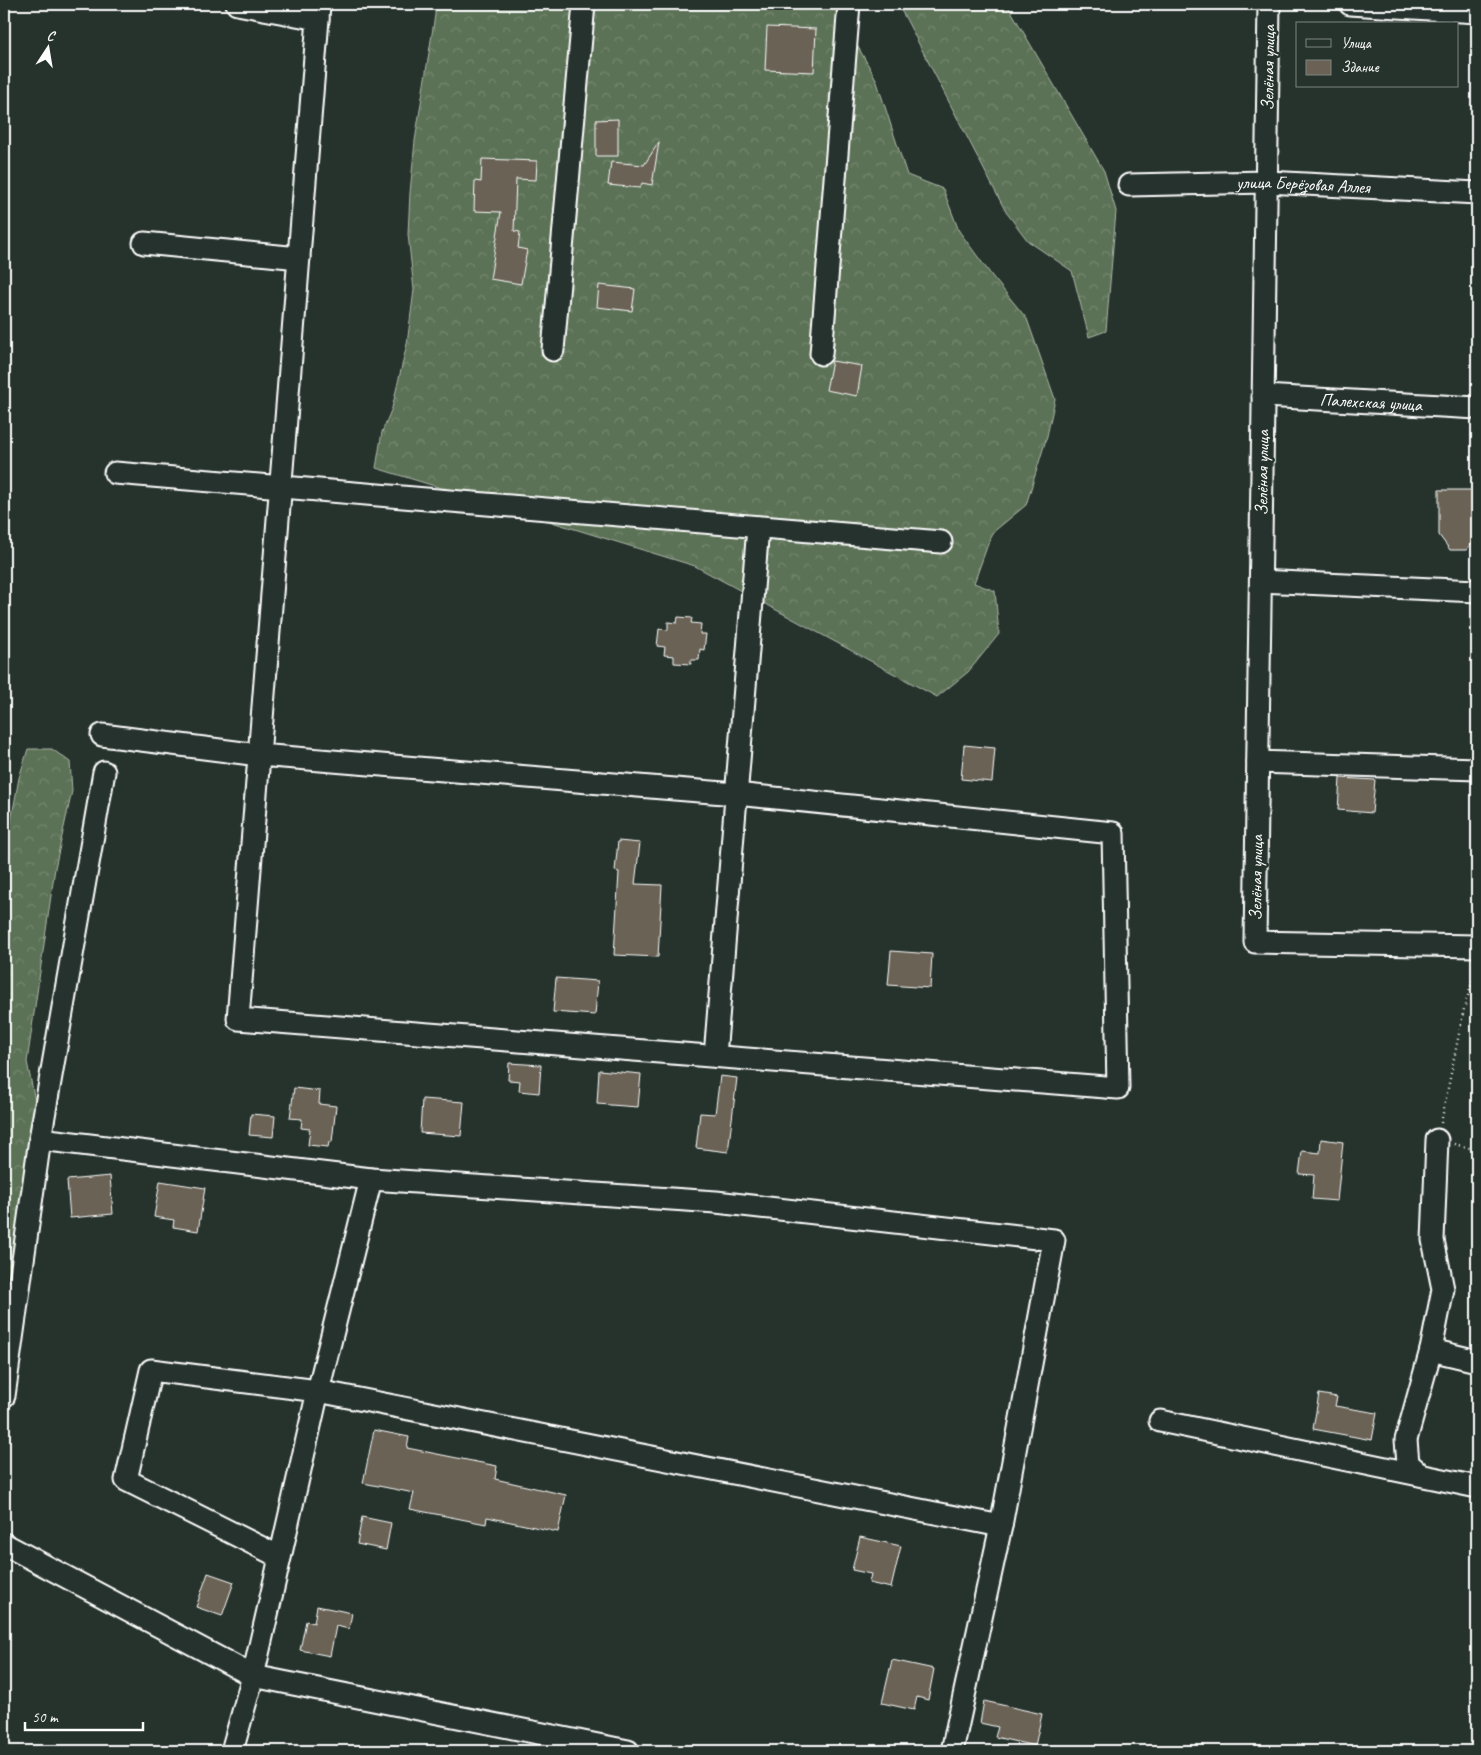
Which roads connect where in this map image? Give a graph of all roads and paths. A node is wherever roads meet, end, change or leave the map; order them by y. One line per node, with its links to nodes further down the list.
1 (237, 4): 6 (street)
2 (584, 4): 13 (street)
3 (849, 4): 14 (street)
4 (1269, 4): 8 (street, Зелёная улица)
5 (1350, 4): 7 (street)
6 (319, 11): 12 (street)
7 (1477, 12)
8 (1267, 182): 9 (street, улица Берёзовая Аллея); 10 (street, улица Берёзовая Аллея); 15 (street, Зелёная улица)
9 (1129, 185)
10 (1477, 193)
11 (144, 243): 12 (street)
12 (299, 258): 18 (street)
13 (553, 350)
14 (821, 354)
15 (1263, 396): 16 (street, Палехская улица); 21 (street, Зелёная улица)
16 (1477, 408)
17 (115, 473): 18 (street)
18 (280, 487): 19 (street); 24 (street)
19 (758, 527): 20 (street); 28 (street)
20 (942, 542)
21 (1261, 581): 22 (street); 25 (street, Зелёная улица)
22 (1477, 591)
23 (102, 736): 24 (street)
24 (259, 754): 28 (street); 31 (street)
25 (1258, 762): 26 (street); 29 (street, Зелёная улица)
26 (1477, 769)
27 (104, 772): 32 (street)
28 (736, 794): 31 (street); 31 (street)
29 (1477, 946)
30 (1477, 966): 33 (path)
31 (715, 1056)
32 (40, 1139): 35 (street); 39 (street)
33 (1437, 1140): 34 (path); 36 (street)
34 (1477, 1150)
35 (370, 1179): 38 (street); 43 (street)
36 (1431, 1350): 37 (street); 41 (street)
37 (1477, 1361)
38 (318, 1391): 43 (street); 45 (street); 45 (street)
39 (4, 1396)
40 (1160, 1421): 41 (street)
41 (1421, 1475): 42 (street)
42 (1477, 1487)
43 (1001, 1526): 49 (street)
44 (4, 1544): 46 (street)
45 (280, 1557): 46 (street)
46 (253, 1676): 47 (street); 48 (street)
47 (232, 1751)
48 (628, 1751)
49 (952, 1751)

